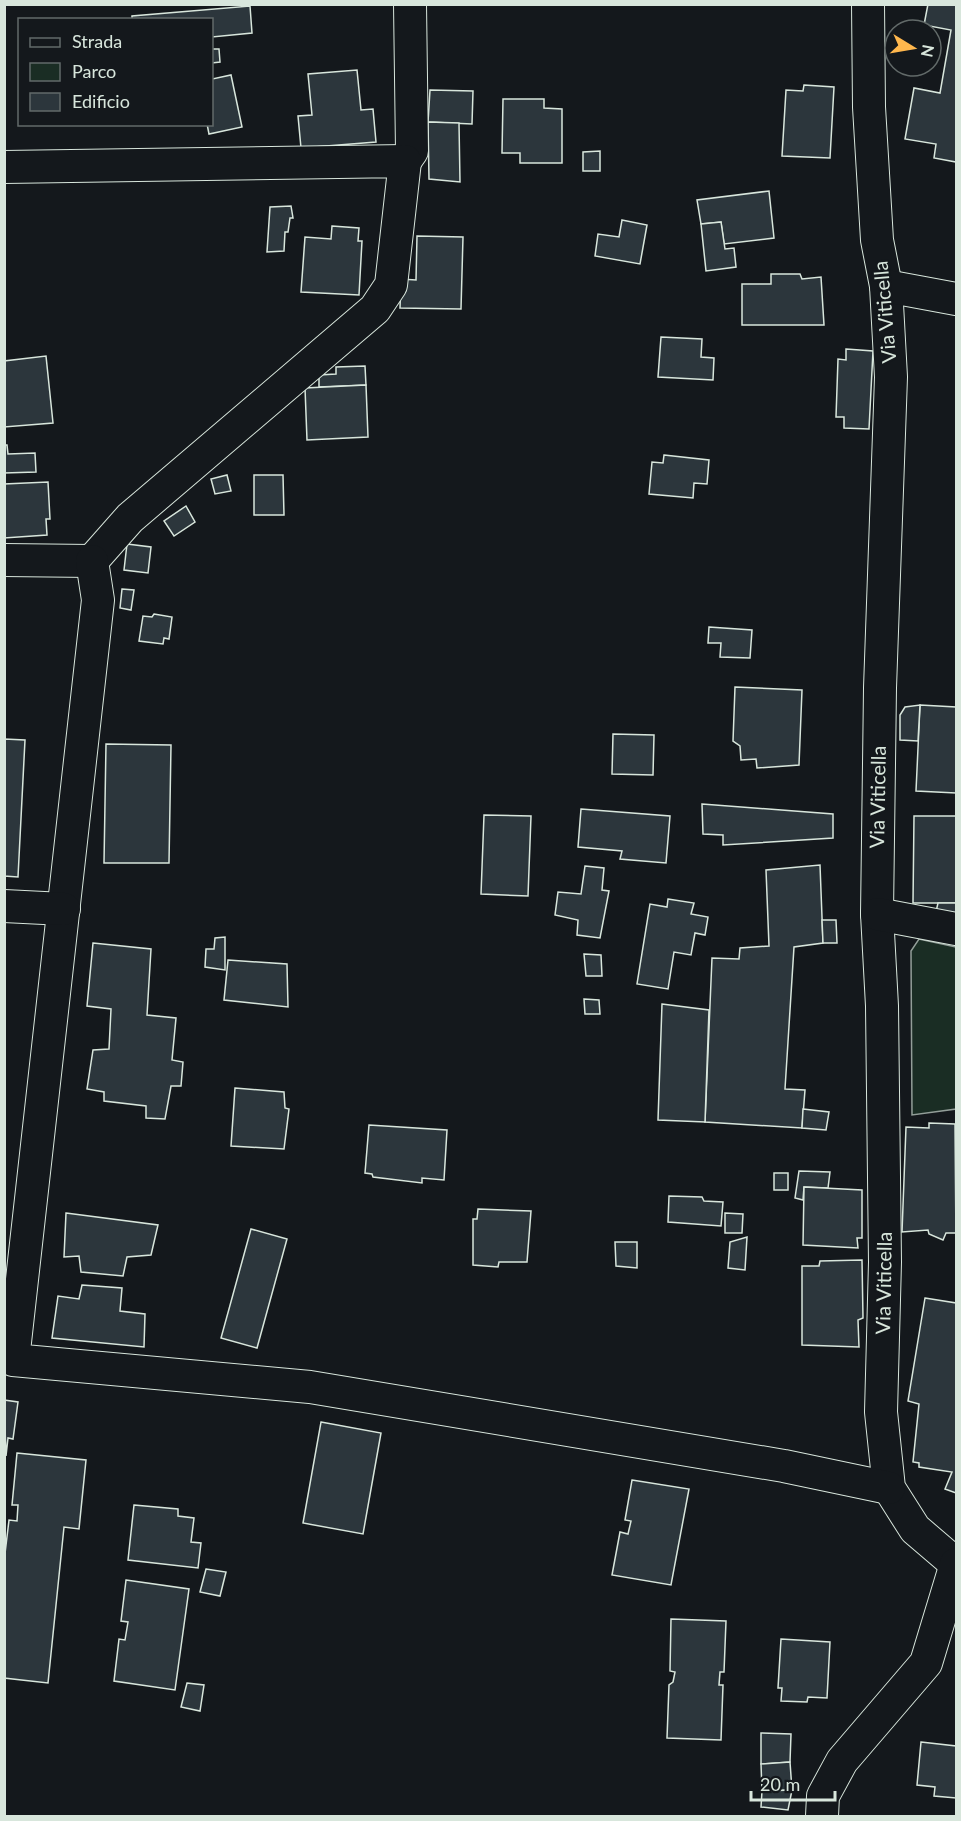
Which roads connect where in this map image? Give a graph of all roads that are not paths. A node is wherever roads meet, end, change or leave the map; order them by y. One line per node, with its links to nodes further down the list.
1 (410, 4): 3 (street)
2 (868, 4): 5 (street, Via Viticella)
3 (405, 161): 4 (street); 8 (street)
4 (4, 167)
5 (886, 286): 6 (street); 11 (street, Via Viticella)
6 (957, 299)
7 (4, 560): 8 (street)
8 (92, 561): 10 (street)
9 (4, 906): 10 (street)
10 (64, 909): 13 (street)
11 (877, 914): 12 (street); 14 (street, Via Viticella)
12 (957, 929)
13 (16, 1224): 14 (street)
14 (889, 1488): 15 (street, Via Viticella)
15 (956, 1564): 16 (street)
16 (822, 1816)

